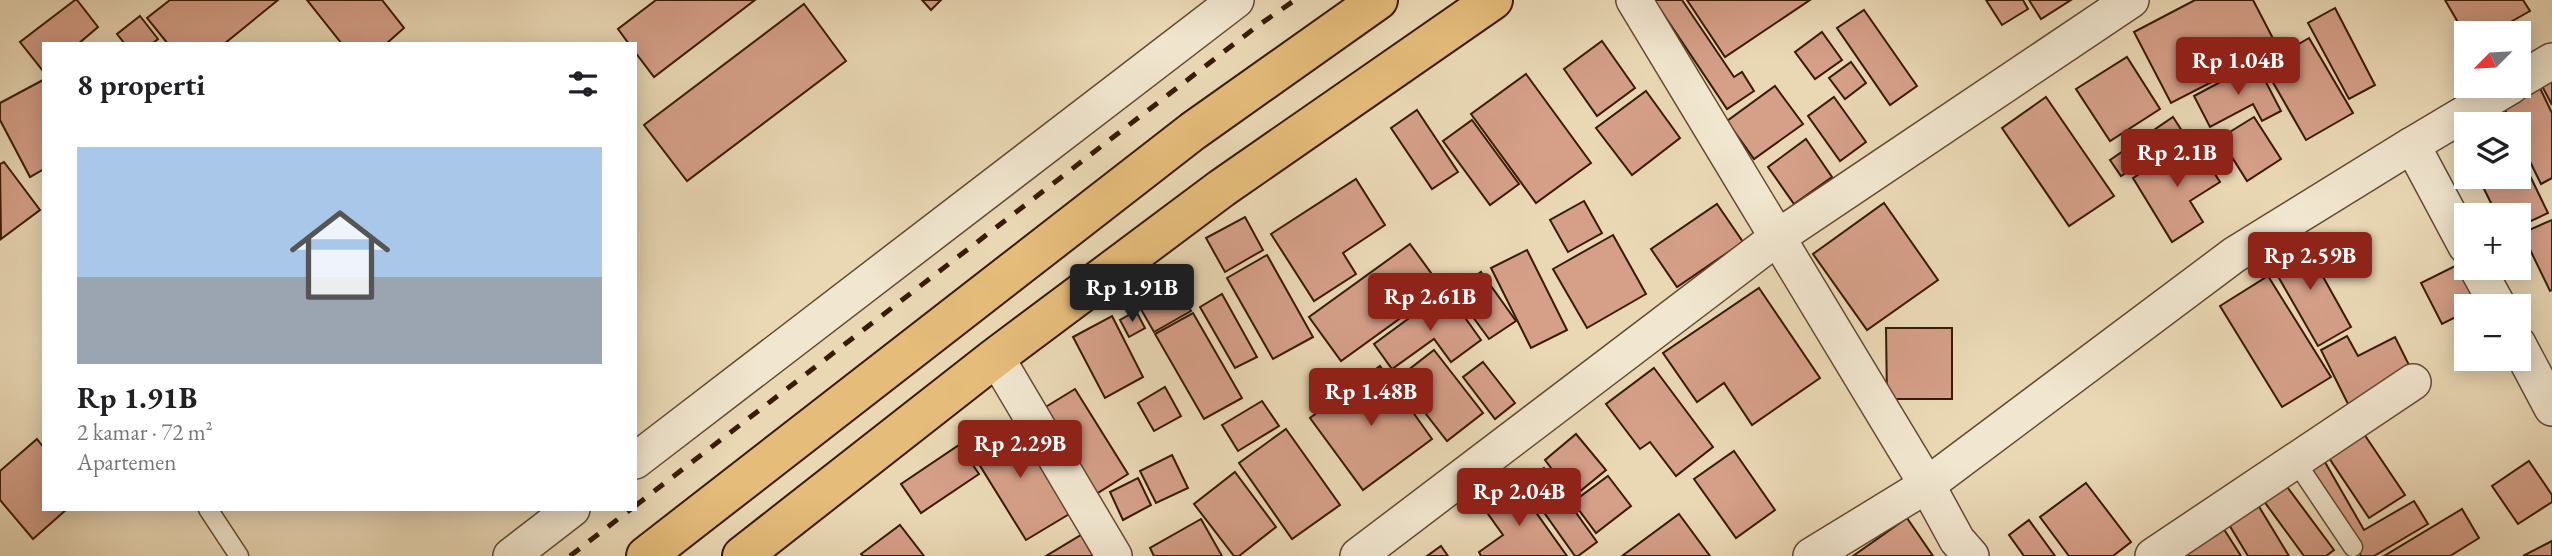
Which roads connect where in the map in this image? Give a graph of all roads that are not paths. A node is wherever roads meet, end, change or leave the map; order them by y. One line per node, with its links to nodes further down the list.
1 (1236, 0): 16 (street)
2 (1378, 0): 24 (highway)
3 (1493, 0): 12 (highway)
4 (1634, 0): 11 (street)
5 (2131, 0): 11 (street)
6 (2552, 61): 7 (street)
7 (2531, 73)
8 (2491, 98): 9 (street)
9 (2412, 145): 10 (street); 18 (street)
10 (2454, 224)
11 (1778, 237): 18 (street); 27 (street)
12 (996, 357): 25 (highway); 26 (street)
13 (2531, 368): 15 (street)
14 (2413, 382): 17 (street)
15 (2552, 408)
16 (637, 459)
17 (2296, 463): 21 (lane); 30 (street)
18 (1927, 485): 28 (street); 29 (street)
19 (209, 511): 22 (lane)
20 (569, 511): 23 (street)
21 (2353, 547)
22 (239, 556)
23 (511, 556)
24 (646, 556)
25 (742, 556)
26 (1114, 556)
27 (1358, 556)
28 (1811, 556)
29 (1971, 556)
30 (2153, 556)

